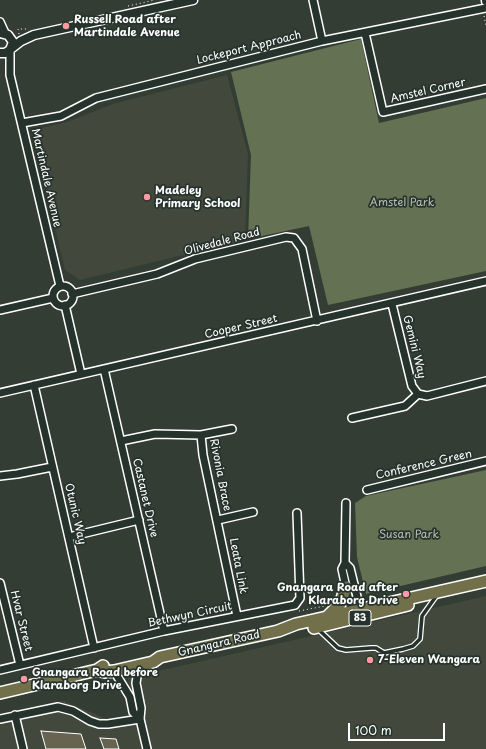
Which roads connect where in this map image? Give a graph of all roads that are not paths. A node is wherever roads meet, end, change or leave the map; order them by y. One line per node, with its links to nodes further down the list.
1 (193, 0): 7 (street)
2 (313, 0): 8 (street)
3 (485, 4): 5 (street, Lockeport Approach)
4 (0, 22): 6 (street)
5 (365, 33): 8 (street, Lockeport Approach); 12 (street, Amstel Corner)
6 (5, 34): 7 (street); 9 (street)
7 (34, 35): 9 (street)
8 (322, 41): 13 (street, Lockeport Approach)
9 (11, 49): 10 (street); 11 (street, Martindale Avenue)
10 (0, 54): 11 (street, Martindale Avenue)
11 (10, 75): 13 (street, Martindale Avenue)
12 (486, 89)
13 (22, 123): 15 (street, Martindale Avenue)
14 (486, 281): 18 (street, Cooper Street)
15 (60, 286): 16 (street); 17 (street)
16 (72, 294): 19 (street); 21 (street, Olivedale Road)
17 (53, 298): 19 (street); 20 (street)
18 (392, 304): 21 (street, Cooper Street); 27 (street, Gemini Way)
19 (65, 305): 23 (street)
20 (0, 310)
21 (317, 321): 22 (street, Cooper Street)
22 (104, 369): 23 (street, Cooper Street); 31 (street, Castanet Drive)
23 (81, 374): 25 (street, Cooper Street)
24 (486, 381): 27 (street, Gemini Way)
25 (34, 385): 26 (street, Cooper Street); 33 (street, Otunic Way)
26 (0, 392)
27 (418, 394): 28 (street, Gemini Way)
28 (352, 418)
29 (232, 429): 30 (street)
30 (202, 435): 31 (street); 40 (street, Rivonia Brace)
31 (121, 441): 39 (street, Castanet Drive)
32 (486, 461): 35 (street, Conference Green)
33 (52, 467): 34 (street); 41 (street, Otunic Way)
34 (0, 476)
35 (367, 490)
36 (346, 503): 42 (street)
37 (253, 512): 40 (street)
38 (297, 513): 48 (street, Bethwyn Circuit)
39 (139, 520): 41 (street); 51 (street, Castanet Drive)
40 (218, 520): 48 (street, Leata Link)
41 (69, 537): 53 (street, Otunic Way)
42 (345, 563): 45 (street); 47 (street)
43 (486, 581): 46 (main road, Gnangara Road / 83)
44 (0, 582): 55 (street, Hvar Street)
45 (346, 587): 47 (street); 49 (main road)
46 (439, 592): 47 (main road, Gnangara Road / 83); 50 (lane)
47 (357, 615): 49 (main road, Gnangara Road / 83); 50 (main road, Gnangara Road / 83)
48 (237, 616): 51 (street, Bethwyn Circuit)
49 (327, 618): 52 (main road, Gnangara Road / 83)
50 (316, 628): 52 (main road, Gnangara Road / 83)
51 (164, 631): 53 (street, Bethwyn Circuit)
52 (278, 631): 54 (main road, Gnangara Road / 83)
53 (94, 648): 55 (street, Bethwyn Circuit)
54 (160, 657): 56 (main road, Gnangara Road / 83); 58 (main road, Gnangara Road / 83)
55 (20, 665): 57 (street, Bethwyn Circuit)
56 (140, 665): 59 (main road, Gnangara Road / 83); 63 (street)
57 (0, 670)
58 (97, 670): 59 (main road, Gnangara Road / 83); 60 (main road, Gnangara Road / 83)
59 (114, 671): 63 (street)
60 (0, 693)
61 (15, 715): 62 (street); 63 (street); 64 (street)
62 (0, 719)
63 (140, 719): 65 (street)
64 (23, 749)
65 (147, 749)

